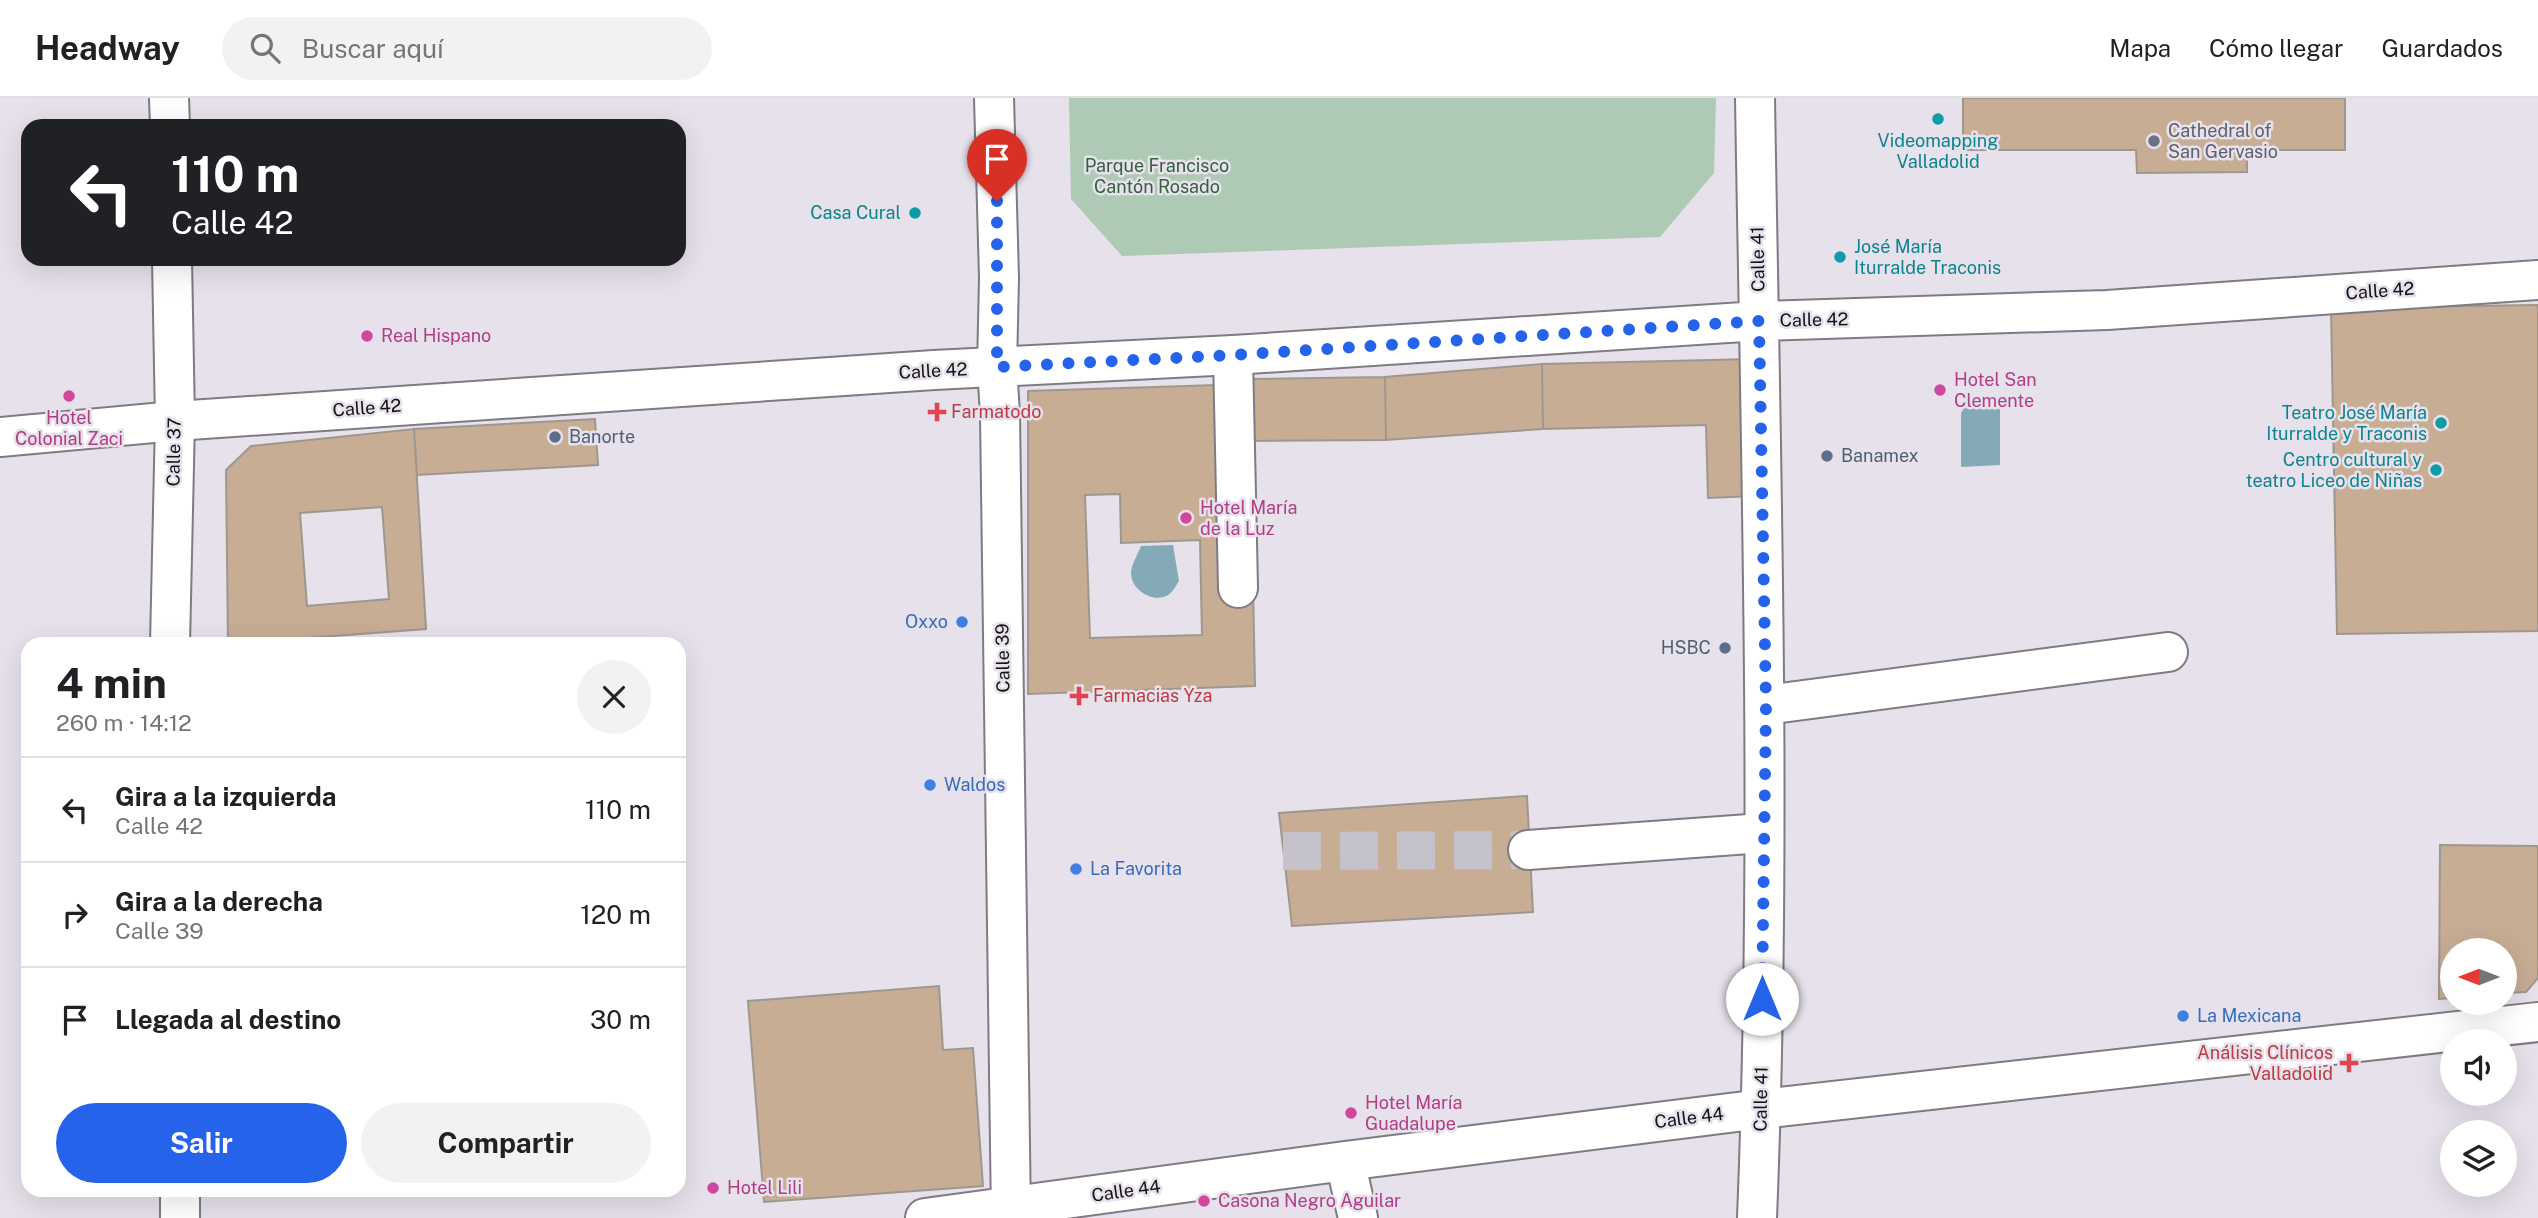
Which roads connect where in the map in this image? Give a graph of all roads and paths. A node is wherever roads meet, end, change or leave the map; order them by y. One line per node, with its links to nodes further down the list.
1 (169, 98): 4 (main road)
2 (994, 98): 9 (main road, Calle 39)
3 (1755, 98): 7 (main road, Calle 41)
4 (170, 119)
5 (172, 266): 10 (main road, Calle 37)
6 (2538, 280): 7 (main road, Calle 42)
7 (1759, 321): 8 (main road, Calle 42); 15 (main road, Calle 41)
8 (1233, 355): 9 (main road, Calle 42); 12 (main road)
9 (997, 367): 10 (main road, Calle 42); 22 (main road, Calle 39)
10 (175, 421): 11 (main road, Calle 42); 13 (main road, Calle 37)
11 (0, 437)
12 (1238, 588)
13 (170, 637)
14 (2168, 652): 15 (main road)
15 (1766, 705): 16 (main road, Calle 41)
16 (1763, 833): 17 (main road); 19 (main road, Calle 41)
17 (1528, 850)
18 (2538, 1022): 19 (main road, Calle 44)
19 (1761, 1110): 20 (main road, Calle 44); 26 (main road, Calle 41)
20 (1345, 1161): 22 (main road, Calle 44); 25 (main road)
21 (180, 1197): 23 (main road)
22 (1011, 1212): 24 (main road, Calle 44)
23 (180, 1218)
24 (925, 1218)
25 (1358, 1218)
26 (1757, 1218)

